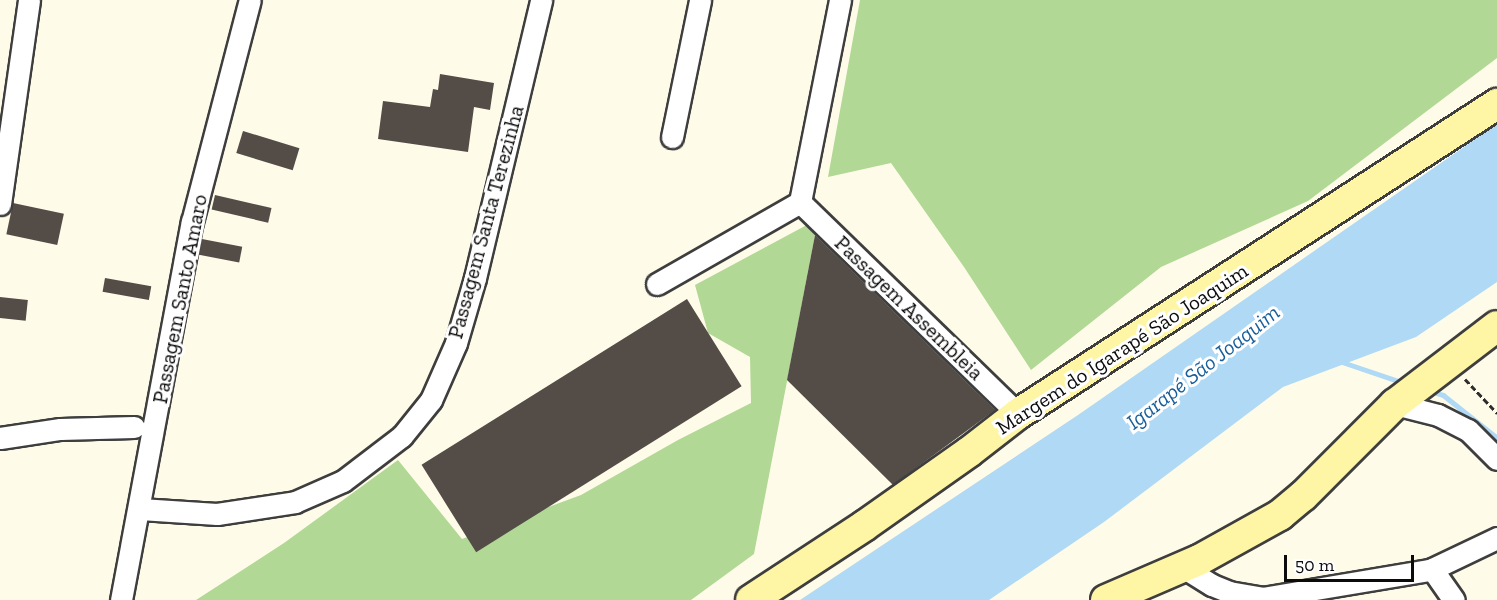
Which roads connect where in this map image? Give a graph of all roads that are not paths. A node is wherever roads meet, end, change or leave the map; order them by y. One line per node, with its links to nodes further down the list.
1 (29, 0): 9 (street)
2 (250, 0): 17 (street, Passagem Santo Amaro)
3 (541, 0): 17 (street, Passagem Santa Terezinha)
4 (700, 0): 7 (street)
5 (840, 0): 8 (street)
6 (1497, 104): 13 (street, Margem do Igarapé São Joaquim)
7 (672, 137)
8 (800, 202): 10 (street); 13 (street, Passagem Assembleia)
9 (0, 204)
10 (657, 284)
11 (1497, 326): 12 (street)
12 (1395, 404): 16 (street); 19 (street)
13 (1018, 414): 23 (street, Margem do Igarapé São Joaquim)
14 (134, 427): 15 (street)
15 (0, 438)
16 (1497, 459)
17 (140, 509): 22 (street, Passagem Santo Amaro)
18 (1497, 538): 20 (street)
19 (1183, 567): 21 (street); 24 (street)
20 (1432, 569): 21 (street); 25 (street)
21 (1262, 599)
22 (121, 600)
23 (751, 600)
24 (1106, 600)
25 (1454, 600)

